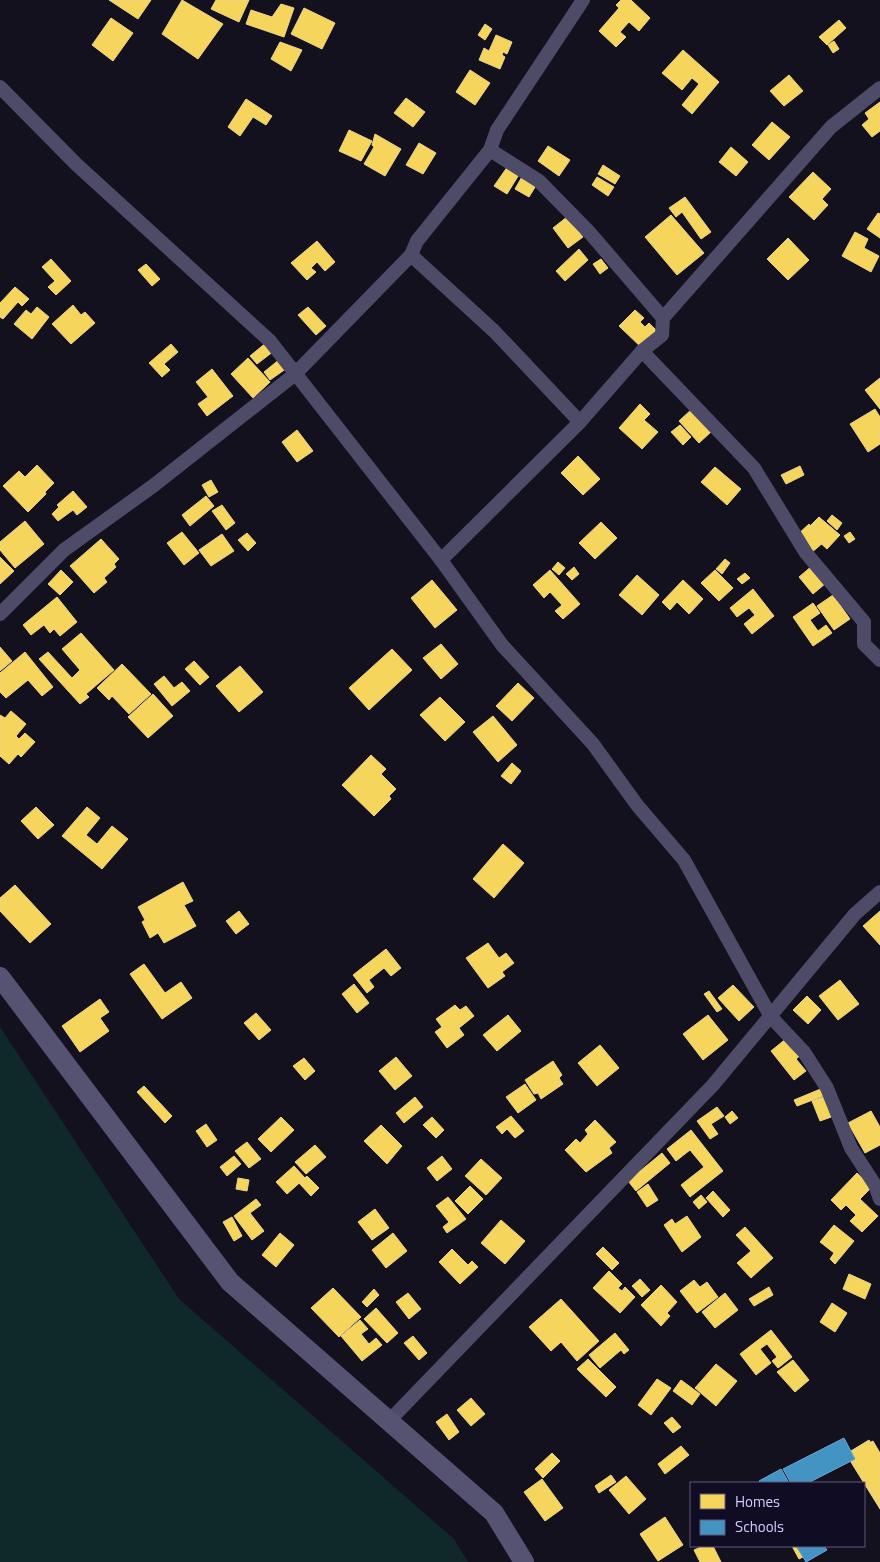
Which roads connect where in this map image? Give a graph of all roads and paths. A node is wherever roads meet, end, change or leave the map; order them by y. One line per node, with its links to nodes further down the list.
1 (583, 0): 4 (street)
2 (0, 87): 8 (street)
3 (880, 88): 6 (street)
4 (490, 150): 5 (street); 6 (street)
5 (411, 255): 8 (street); 9 (street)
6 (663, 318): 7 (street)
7 (642, 351): 9 (street); 12 (street)
8 (294, 375): 10 (street); 11 (street)
9 (580, 422): 10 (street)
10 (441, 560): 15 (street)
11 (0, 614)
12 (880, 660)
13 (880, 892): 15 (street)
14 (0, 977): 17 (street)
15 (770, 1017): 16 (street); 17 (street)
16 (880, 1199)
17 (389, 1421): 18 (street)
18 (524, 1562)

